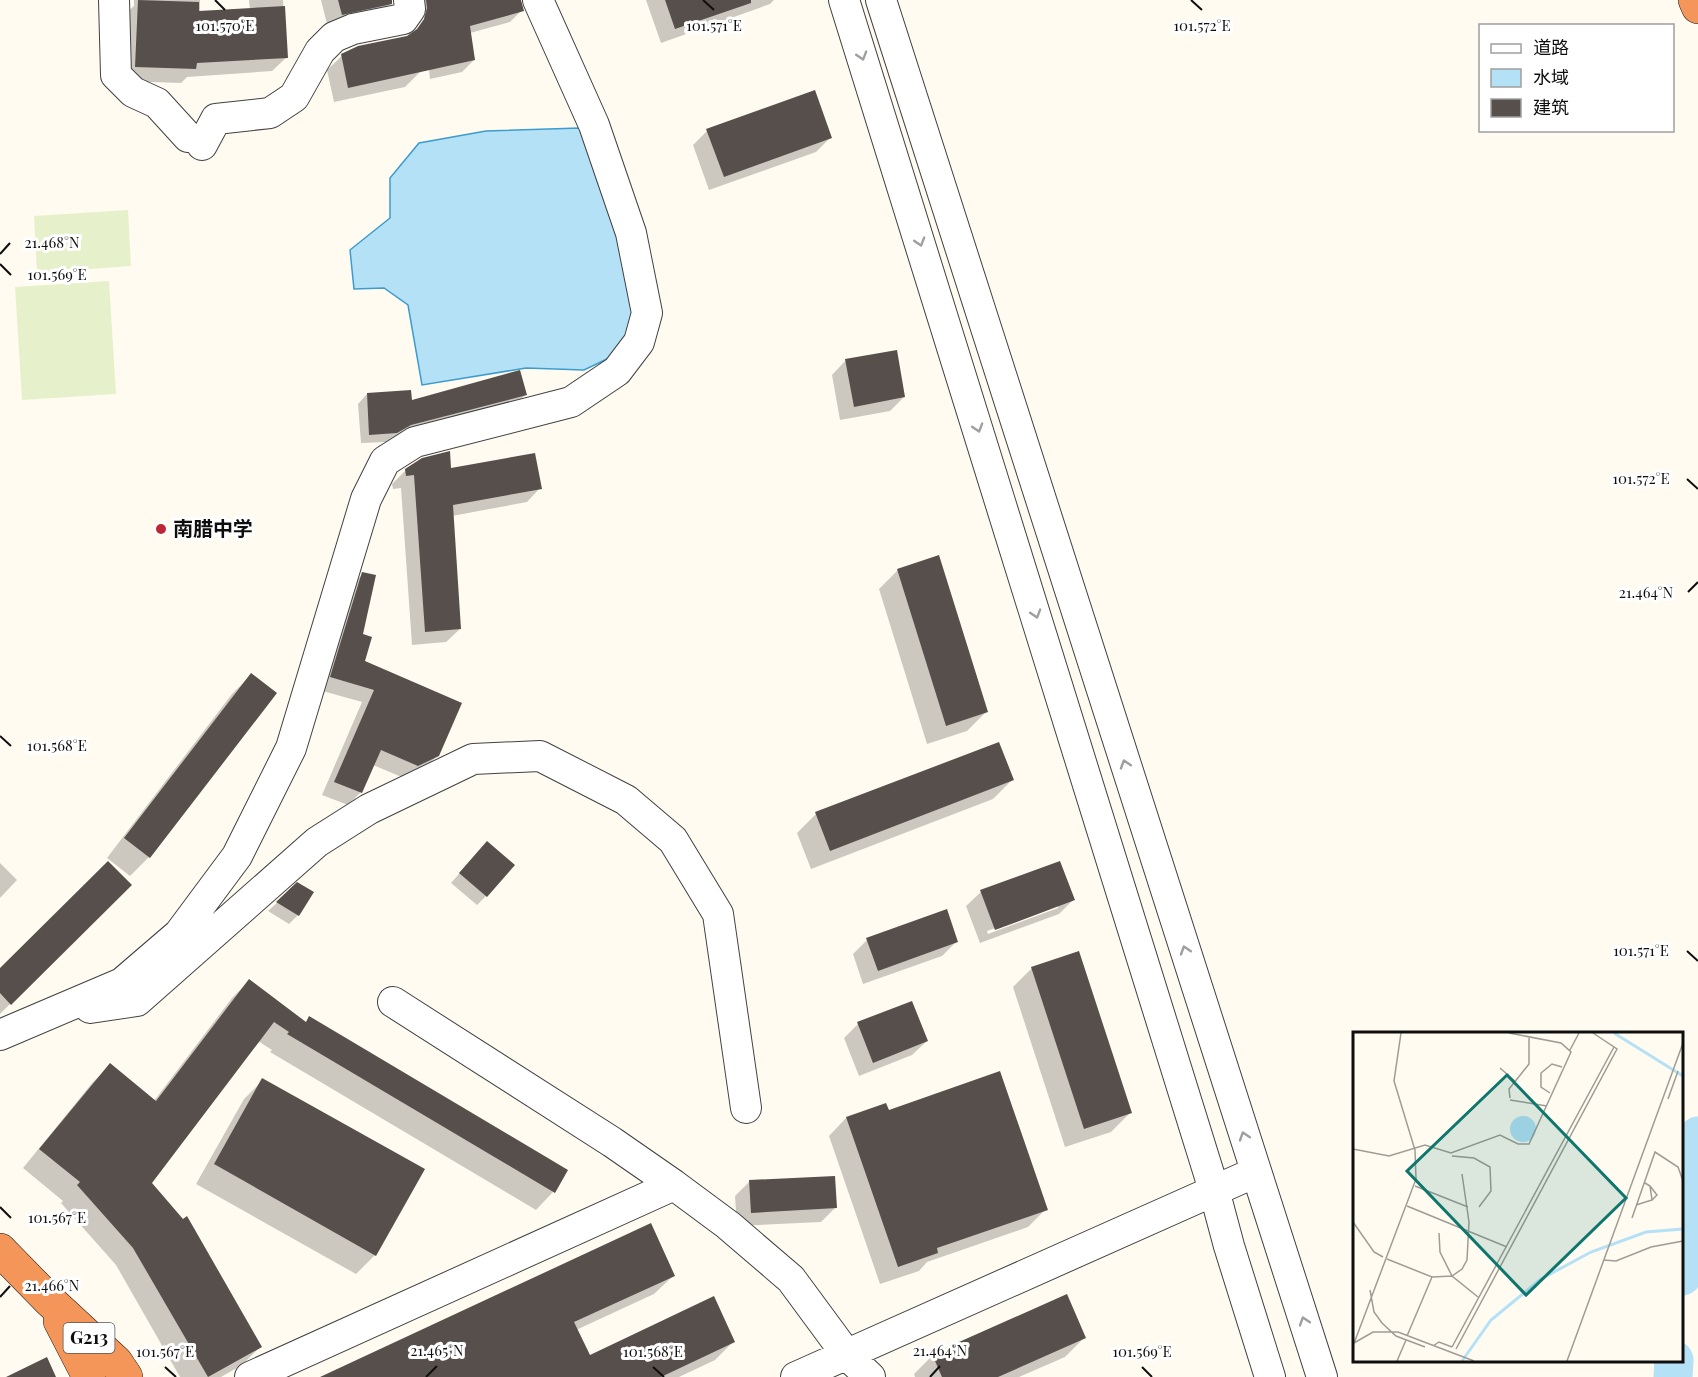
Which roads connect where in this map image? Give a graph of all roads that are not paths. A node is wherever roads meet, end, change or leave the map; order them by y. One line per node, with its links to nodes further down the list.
1 (114, 0): 2 (street)
2 (409, 0)
3 (538, 0): 11 (street)
4 (844, 0): 9 (street, one-way to 9)
5 (881, 0): 8 (street)
6 (1695, 0): 7 (highway)
7 (1698, 7)
8 (966, 267): 9 (street); 14 (street, one-way to 8)
9 (931, 278): 16 (street, one-way to 16)
10 (393, 1002): 15 (street)
11 (48, 1015): 12 (street); 13 (street)
12 (0, 1035)
13 (746, 1108)
14 (1256, 1172): 16 (street); 26 (street, one-way to 14)
15 (674, 1185): 19 (street); 22 (street)
16 (1214, 1190): 19 (street); 25 (street)
17 (0, 1250): 18 (highway, G213)
18 (50, 1301): 20 (highway, G213); 21 (highway, G213)
19 (847, 1355): 23 (street); 24 (street)
20 (89, 1377)
21 (126, 1377)
22 (250, 1377)
23 (796, 1377)
24 (870, 1377)
25 (1270, 1377)
26 (1322, 1377)

